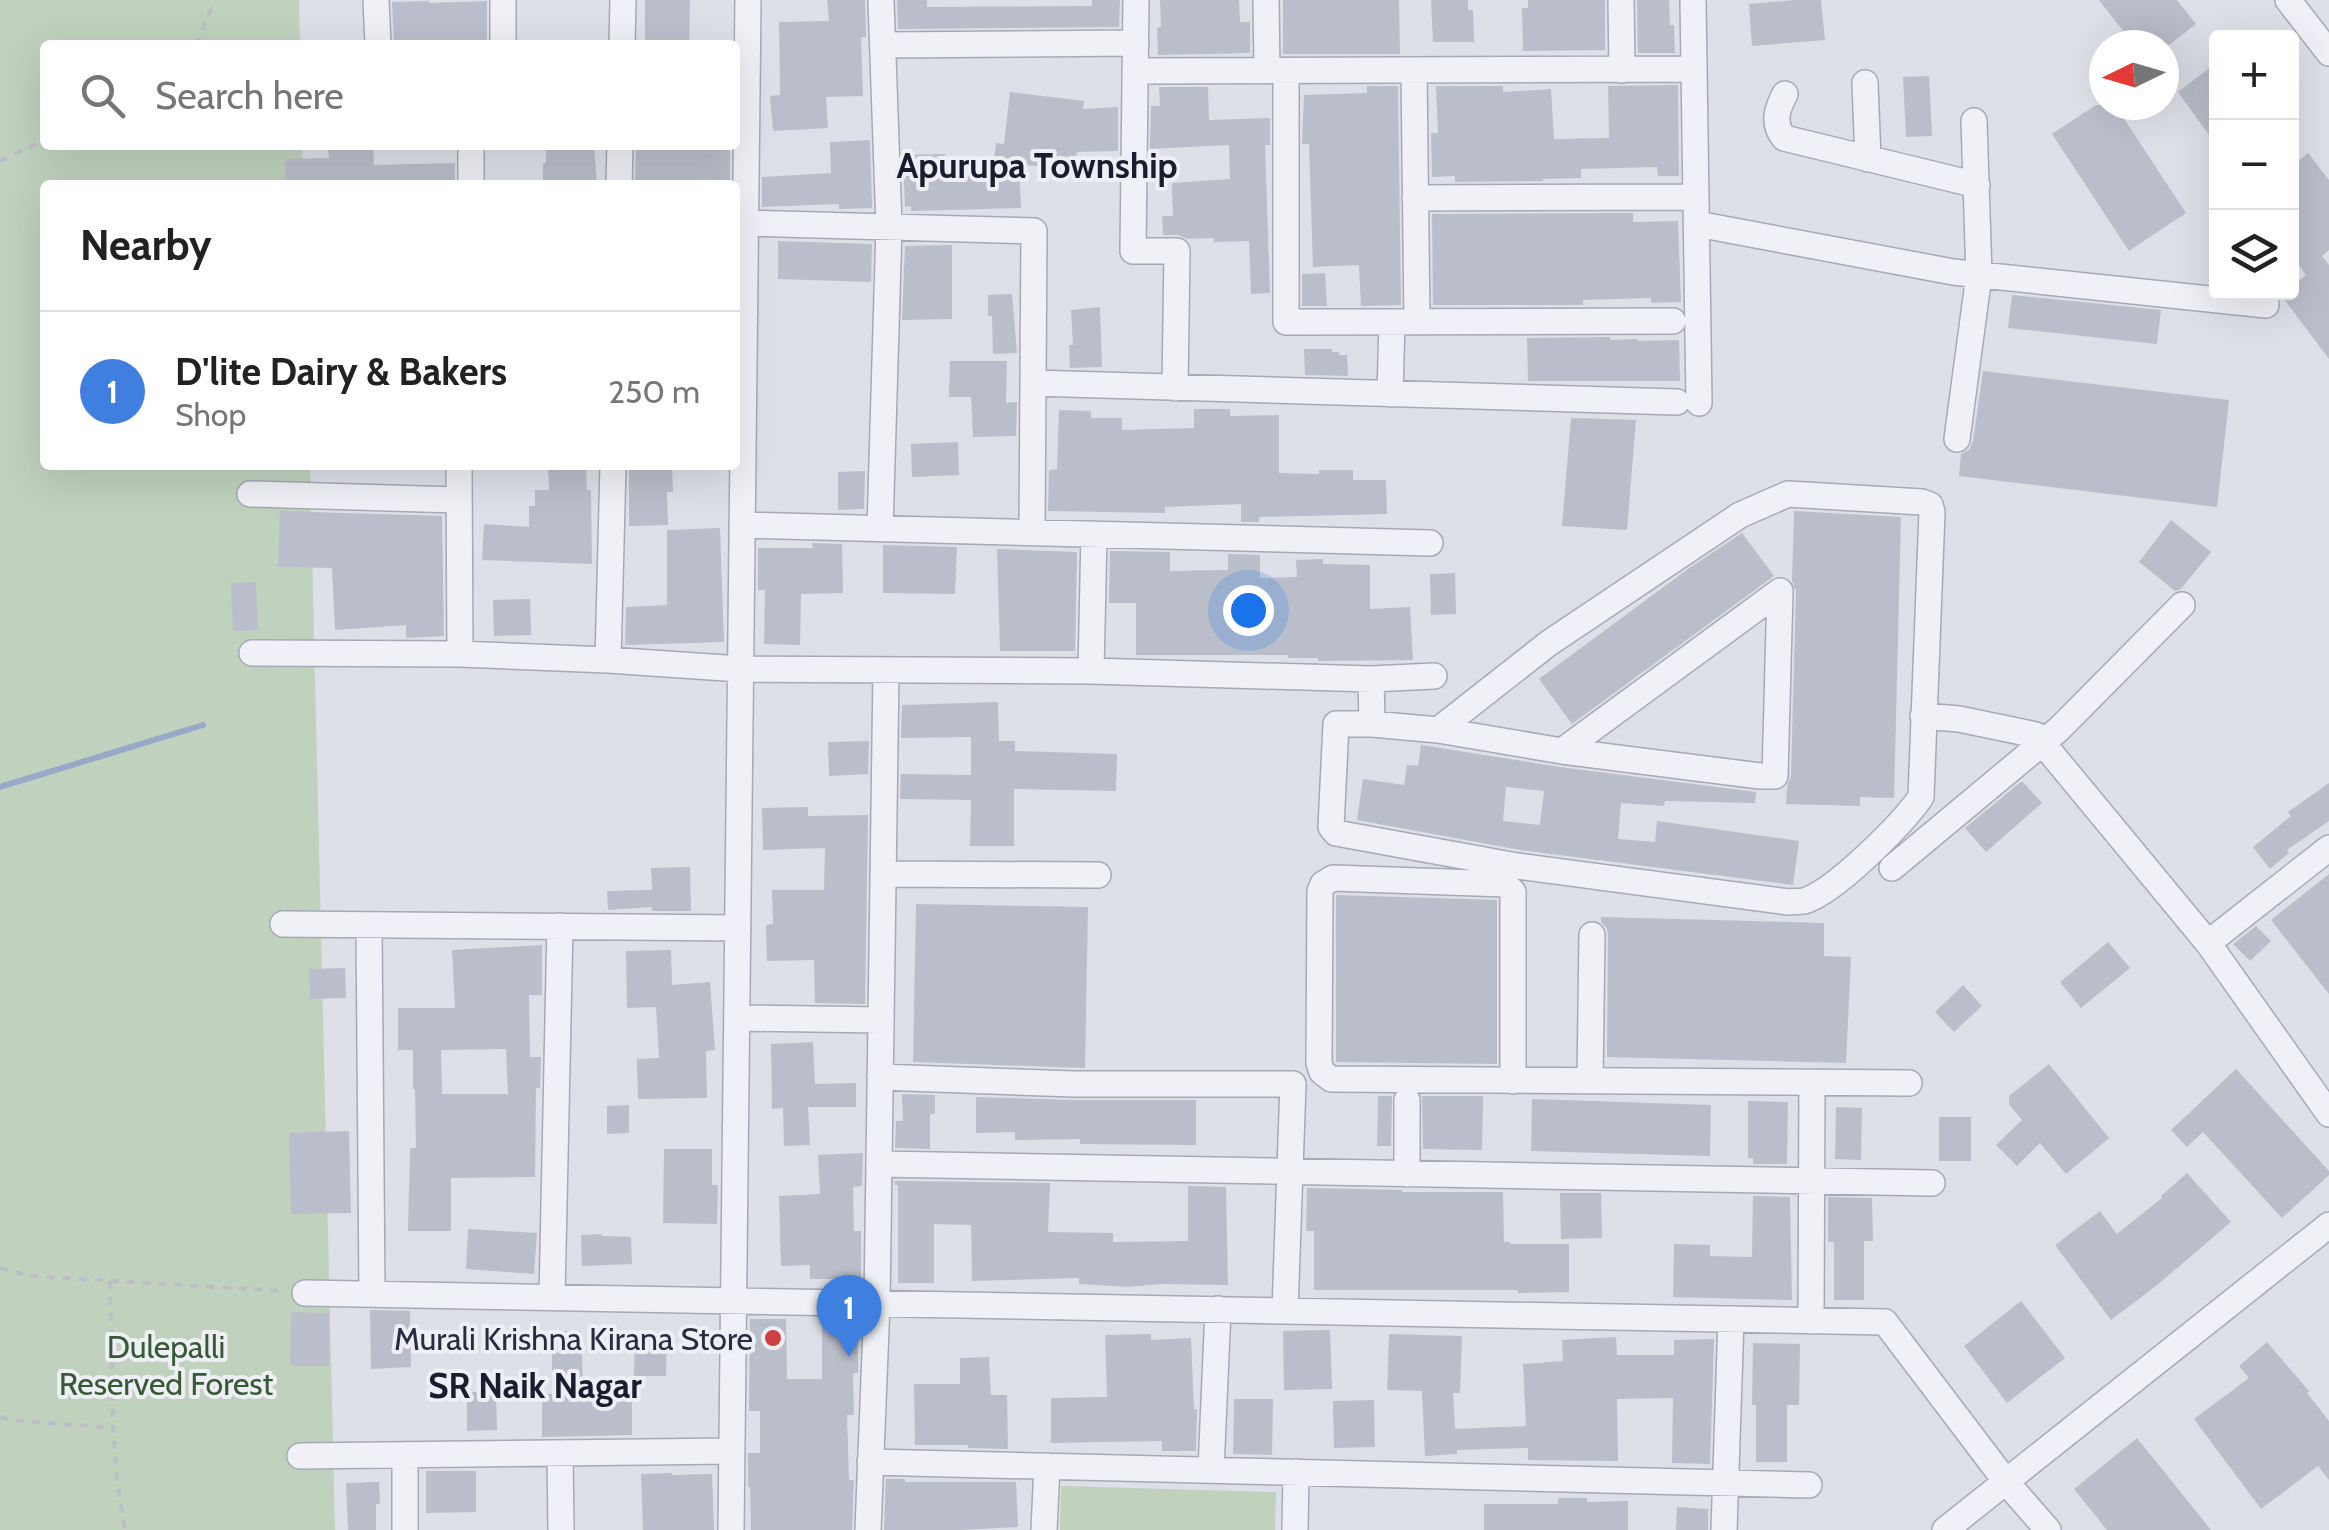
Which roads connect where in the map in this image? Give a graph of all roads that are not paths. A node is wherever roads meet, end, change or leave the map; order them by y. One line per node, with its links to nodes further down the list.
1 (376, 0): 11 (street)
2 (503, 0): 12 (street)
3 (623, 0): 13 (street)
4 (748, 0): 33 (street)
5 (881, 0): 15 (street)
6 (1136, 0): 14 (street)
7 (1266, 0): 21 (street)
8 (1622, 0): 18 (street)
9 (1693, 0): 19 (street)
10 (2288, 0): 16 (street)
11 (378, 40)
12 (503, 40)
13 (622, 40)
14 (1136, 43): 15 (street); 20 (street)
15 (883, 45): 35 (street)
16 (2329, 53)
17 (1414, 70): 18 (street); 21 (street); 32 (street)
18 (1622, 70): 19 (street)
19 (1694, 70): 31 (street)
20 (1135, 71): 21 (street); 42 (street)
21 (1276, 71): 38 (street)
22 (1865, 82): 27 (street)
23 (1785, 94): 27 (street)
24 (1974, 121): 30 (street)
25 (471, 150): 28 (street)
26 (620, 150): 29 (street)
27 (1868, 159): 30 (street)
28 (471, 180)
29 (619, 180)
30 (1976, 185): 36 (street)
31 (1696, 197): 32 (street); 34 (street)
32 (1416, 198): 38 (street)
33 (746, 223): 35 (street); 40 (street)
34 (1697, 224): 36 (street); 43 (street)
35 (890, 227): 41 (street); 50 (street)
36 (1986, 275): 37 (street); 44 (street)
37 (2266, 306)
38 (1404, 322): 39 (street); 43 (street)
39 (1673, 322)
40 (740, 370): 49 (street)
41 (1033, 383): 42 (street); 51 (street)
42 (1174, 388): 43 (street)
43 (1390, 394)
44 (1957, 439)
45 (459, 470): 48 (street)
46 (613, 470): 57 (street)
47 (250, 494): 48 (street)
48 (458, 500): 56 (street)
49 (742, 524): 50 (street); 58 (street)
50 (880, 528): 51 (street)
51 (1032, 532): 52 (street)
52 (1094, 534): 53 (street); 60 (street)
53 (1430, 543)
54 (2182, 605): 68 (street)
55 (252, 652): 56 (street)
56 (460, 654): 57 (street)
57 (608, 660): 58 (street)
58 (740, 669): 59 (street); 77 (street)
59 (886, 671): 60 (street); 72 (street)
60 (1090, 671): 62 (street)
61 (1434, 676): 63 (street)
62 (1336, 678): 63 (street); 65 (street)
63 (1371, 679): 66 (street)
64 (1923, 716): 65 (street); 67 (street); 68 (street)
65 (1336, 724): 66 (street)
66 (1372, 724): 67 (street)
67 (1438, 730): 69 (street)
68 (2042, 742): 71 (street); 79 (street)
69 (1562, 751): 69 (street)
70 (2329, 848): 79 (street)
71 (1892, 868)
72 (883, 874): 73 (street); 81 (street)
73 (1098, 876)
74 (282, 924): 75 (street)
75 (370, 924): 76 (street); 96 (street)
76 (560, 926): 77 (street); 97 (street)
77 (738, 928): 80 (street)
78 (1592, 935): 84 (street)
79 (2208, 943): 88 (street)
80 (737, 1018): 81 (street); 98 (street)
81 (881, 1020): 82 (street)
82 (880, 1077): 89 (street); 90 (street)
83 (1513, 1080): 83 (street); 84 (street)
84 (1590, 1081): 86 (street)
85 (1908, 1082): 86 (street)
86 (1812, 1084): 92 (street)
87 (1407, 1100): 91 (street)
88 (2329, 1114)
89 (879, 1164): 90 (street); 99 (street)
90 (1290, 1171): 91 (street); 101 (street)
91 (1407, 1174): 92 (street)
92 (1812, 1181): 93 (street); 103 (street)
93 (1932, 1183)
94 (2329, 1225): 113 (street)
95 (305, 1292): 96 (street)
96 (372, 1294): 97 (street)
97 (552, 1297): 98 (street)
98 (734, 1300): 99 (street); 104 (street)
99 (876, 1303): 100 (street); 108 (street)
100 (1218, 1310): 101 (street); 110 (street)
101 (1285, 1311): 102 (street)
102 (1731, 1319): 103 (street); 112 (street)
103 (1811, 1321): 113 (street)
104 (732, 1451): 105 (street); 117 (street)
105 (560, 1453): 107 (street); 116 (street)
106 (300, 1456): 107 (street)
107 (405, 1456): 115 (street)
108 (870, 1462): 109 (street); 118 (street)
109 (1046, 1466): 110 (street); 119 (street)
110 (1211, 1470): 111 (street)
111 (1296, 1472): 112 (street); 120 (street)
112 (1725, 1483): 114 (street); 121 (street)
113 (2007, 1483): 122 (street); 123 (street)
114 (1809, 1485)
115 (405, 1530)
116 (560, 1530)
117 (731, 1530)
118 (868, 1530)
119 (1044, 1530)
120 (1296, 1530)
121 (1724, 1530)
122 (1946, 1530)
123 (2048, 1530)

